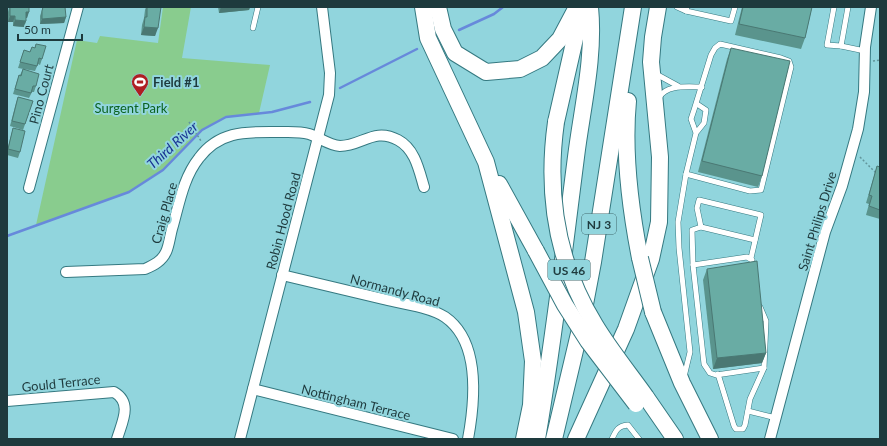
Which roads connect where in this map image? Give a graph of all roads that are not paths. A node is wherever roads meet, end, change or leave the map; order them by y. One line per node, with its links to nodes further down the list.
1 (78, 7): 30 (street, Pino Court)
2 (258, 7): 17 (lane)
3 (322, 7): 26 (street, Robin Hood Road)
4 (423, 7): 27 (highway)
5 (438, 7): 6 (highway)
6 (576, 7)
7 (582, 7): 41 (highway, US 46, bridge)
8 (590, 7): 50 (highway, NJ 3)
9 (635, 7): 39 (highway, bridge); 51 (highway, NJ 3)
10 (658, 7): 20 (highway)
11 (677, 7): 16 (lane)
12 (735, 7): 16 (lane)
13 (834, 7): 18 (lane)
14 (848, 7): 18 (lane)
15 (871, 7): 19 (street, Saint Philips Drive)
16 (686, 9)
17 (253, 28)
18 (841, 46): 19 (lane)
19 (865, 51): 44 (street, Saint Philips Drive)
20 (652, 70): 21 (lane); 24 (highway)
21 (678, 86): 22 (lane); 24 (lane)
22 (702, 87): 23 (lane); 28 (lane)
23 (697, 104): 25 (lane); 25 (lane)
24 (655, 106): 52 (highway)
25 (696, 133): 28 (lane)
26 (318, 138): 29 (street, Craig Place); 34 (street, Craig Place); 35 (street, Robin Hood Road)
27 (486, 162): 41 (highway, bridge); 49 (highway)
28 (686, 174): 39 (lane)
29 (424, 187)
30 (29, 188)
31 (701, 227): 32 (lane); 32 (lane); 33 (lane)
32 (755, 240): 33 (lane)
33 (693, 265): 38 (lane)
34 (66, 272)
35 (282, 275): 40 (street, Robin Hood Road); 48 (street, Normandy Road)
36 (758, 301): 37 (lane)
37 (764, 368): 38 (lane); 43 (lane)
38 (718, 374): 43 (lane)
39 (682, 383): 57 (highway)
40 (252, 389): 46 (street, Robin Hood Road); 47 (street, Nottingham Terrace)
41 (641, 400): 55 (highway); 56 (highway, US 46)
42 (7, 401): 45 (street, Gould Terrace)
43 (748, 411): 44 (lane)
44 (776, 418): 58 (street, Saint Philips Drive)
45 (117, 439)
46 (240, 439)
47 (453, 439)
48 (468, 439)
49 (524, 439)
50 (537, 439)
51 (554, 439)
52 (576, 439)
53 (612, 439): 54 (lane)
54 (638, 439)
55 (664, 439)
56 (675, 439)
57 (710, 439)
58 (771, 439)

